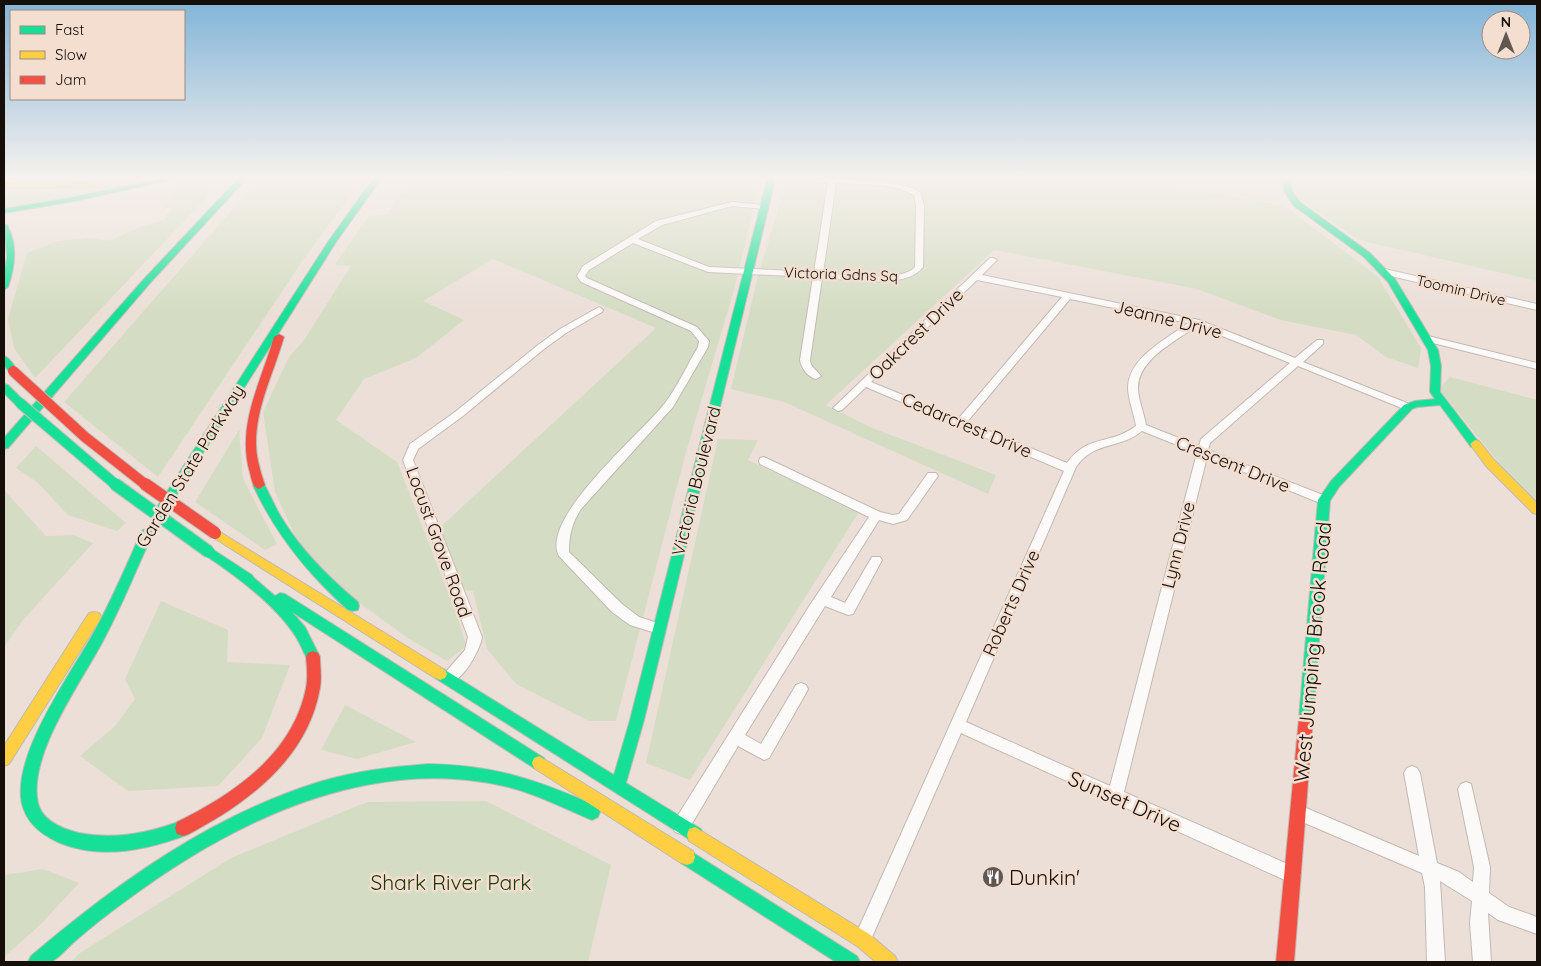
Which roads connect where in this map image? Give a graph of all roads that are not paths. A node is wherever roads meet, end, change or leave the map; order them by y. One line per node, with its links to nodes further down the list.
1 (203, 221): 31 (main road)
2 (348, 221): 20 (main road, Garden State Parkway)
3 (665, 221): 9 (street)
4 (761, 221): 12 (main road, Victoria Boulevard)
5 (827, 221): 14 (street)
6 (920, 221): 14 (street, Victoria Gdns Sq)
7 (1321, 221): 13 (main road)
8 (6, 232): 11 (main road)
9 (631, 239): 12 (street, Victoria Gdns Sq); 51 (street)
10 (993, 260): 15 (street, Oakcrest Drive)
11 (7, 266): 16 (main road)
12 (749, 270): 14 (street, Victoria Gdns Sq); 51 (main road, Victoria Boulevard)
13 (1385, 272): 18 (street, Toomin Drive); 22 (main road)
14 (819, 274): 27 (street)
15 (977, 277): 17 (street, Jeanne Drive); 28 (street, Oakcrest Drive)
16 (4, 287)
17 (1069, 295): 21 (street, Jeanne Drive); 36 (street)
18 (1537, 307)
19 (599, 310): 53 (street, Locust Grove Road)
20 (285, 316): 47 (main road, Garden State Parkway); 52 (main road)
21 (1196, 322): 25 (street, Jeanne Drive); 37 (street)
22 (1428, 339): 26 (street); 32 (main road)
23 (1320, 342): 25 (street, Lynn Drive)
24 (4, 359): 52 (main road, bridge)
25 (1297, 362): 34 (street, Jeanne Drive); 40 (street, Lynn Drive)
26 (1537, 366)
27 (816, 376)
28 (866, 383): 35 (street, Oakcrest Drive); 36 (street, Cedarcrest Drive)
29 (4, 388): 33 (main road)
30 (4, 395): 33 (main road)
31 (45, 396): 38 (main road); 39 (main road)
32 (1441, 402): 34 (main road); 45 (main road)
33 (20, 403): 49 (main road, bridge)
34 (1408, 407): 44 (main road, West Jumping Brook Road)
35 (838, 408)
36 (960, 423): 42 (street, Cedarcrest Drive)
37 (1142, 427): 40 (street, Crescent Drive); 42 (street, Roberts Drive)
38 (4, 436)
39 (4, 445)
40 (1202, 451): 44 (street, Crescent Drive); 61 (street, Lynn Drive)
41 (764, 461): 46 (street)
42 (1068, 468): 55 (street, Roberts Drive)
43 (932, 476): 46 (street)
44 (1324, 500): 62 (main road, West Jumping Brook Road)
45 (1537, 510)
46 (876, 515): 50 (street)
47 (147, 533): 49 (main road); 57 (main road, Garden State Parkway)
48 (876, 560): 50 (street)
49 (236, 570): 64 (main road)
50 (823, 599): 56 (street)
51 (659, 629): 59 (main road, Victoria Boulevard)
52 (406, 652): 53 (main road)
53 (448, 679): 59 (main road)
54 (801, 689): 56 (street)
55 (958, 725): 61 (street, Sunset Drive); 69 (street, Roberts Drive)
56 (735, 738): 63 (street)
57 (4, 759)
58 (1412, 773): 65 (street)
59 (618, 786): 63 (main road)
60 (1466, 789): 67 (street)
61 (1115, 796): 66 (street, Sunset Drive)
62 (1299, 813): 65 (street); 66 (main road, West Jumping Brook Road)
63 (681, 826): 69 (main road)
64 (655, 839): 70 (main road); 71 (main road)
65 (1429, 868): 67 (street); 74 (street)
66 (1293, 875): 73 (main road, West Jumping Brook Road)
67 (1481, 898): 68 (street); 75 (street)
68 (1537, 925)
69 (863, 940): 72 (main road)
70 (37, 962)
71 (851, 962)
72 (889, 962)
73 (1285, 962)
74 (1436, 962)
75 (1482, 962)

